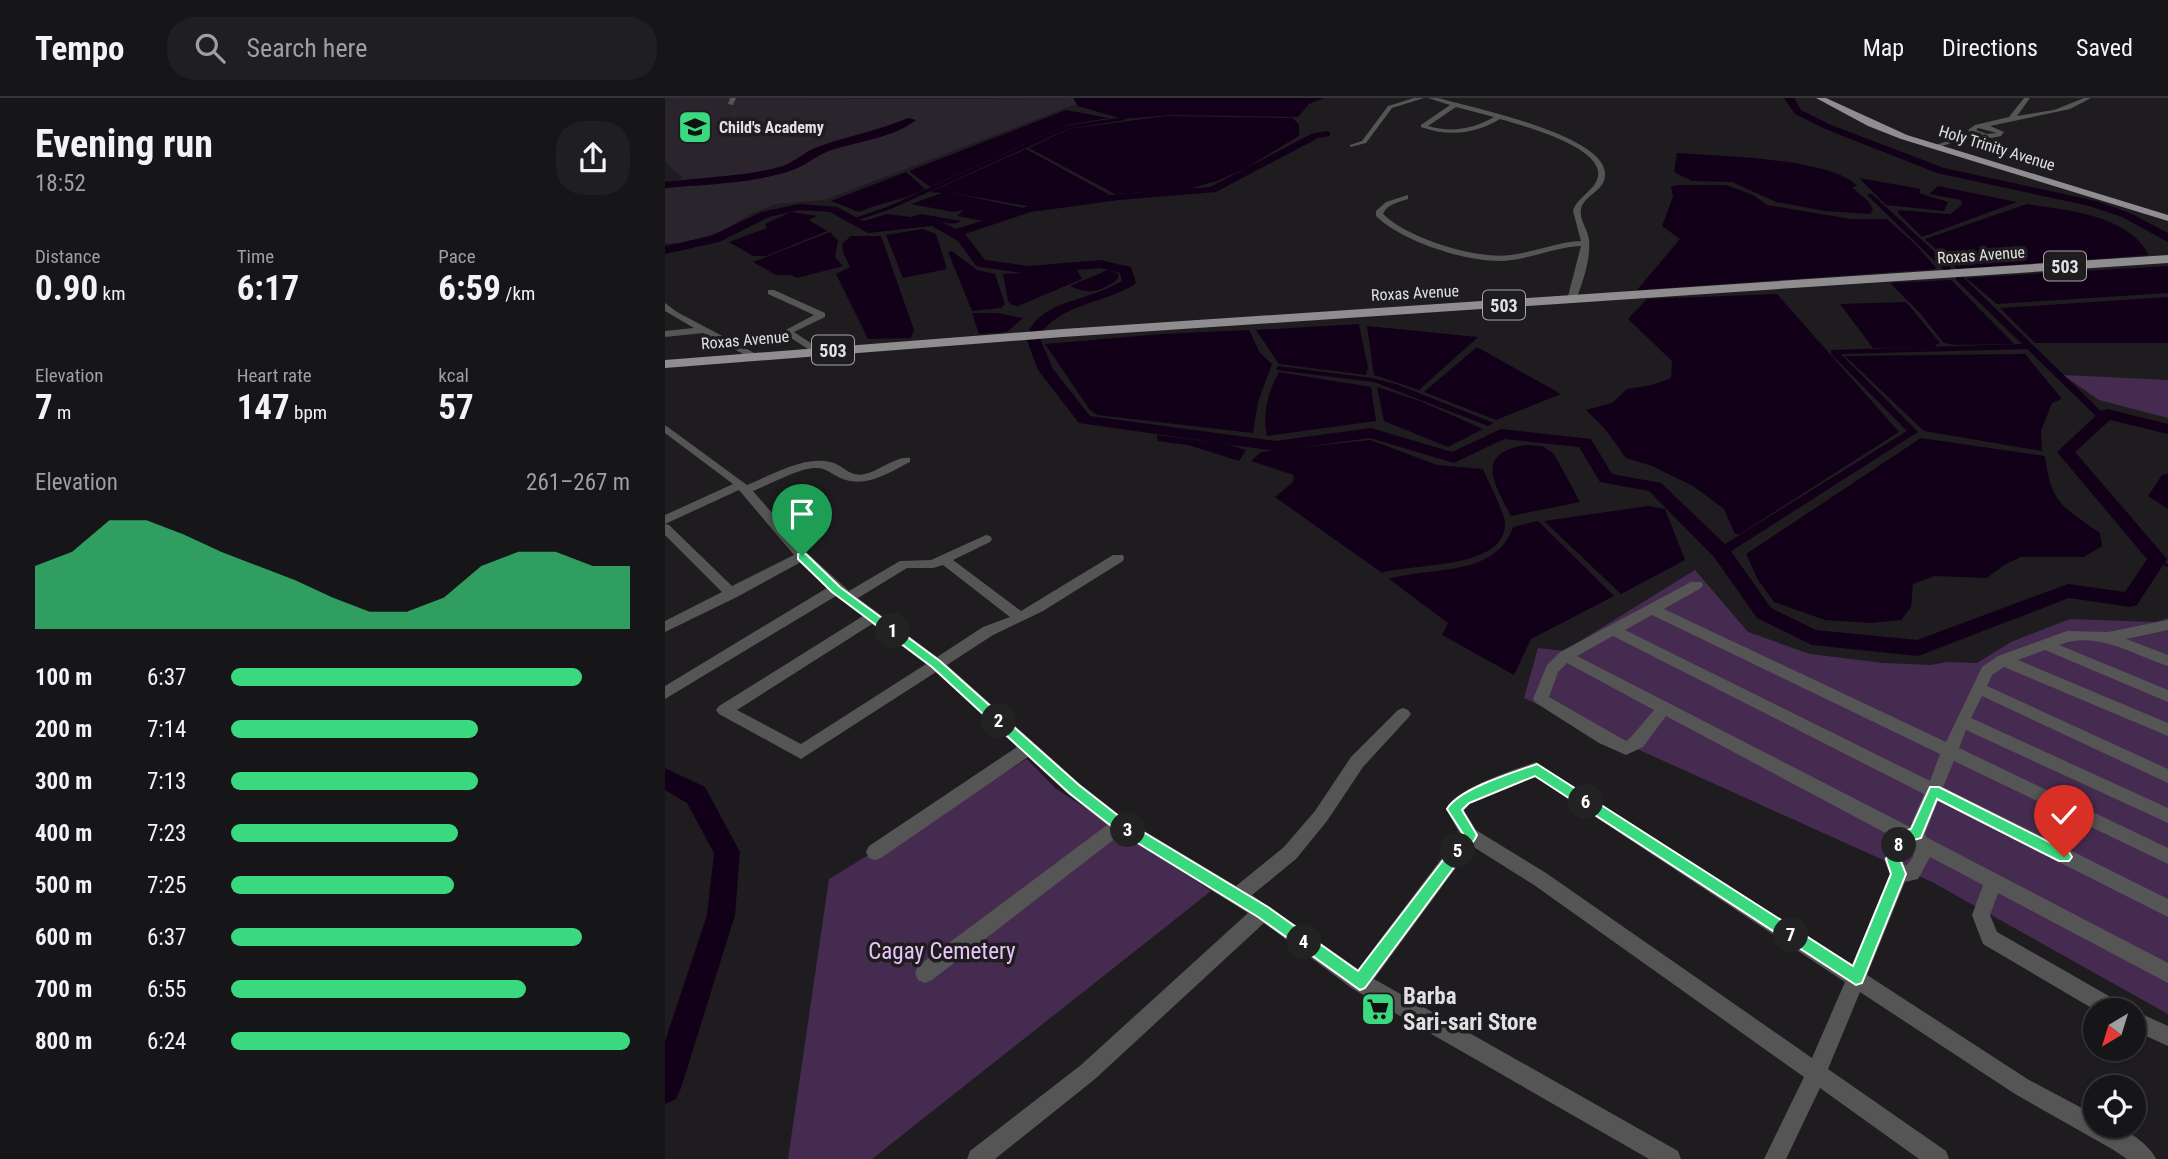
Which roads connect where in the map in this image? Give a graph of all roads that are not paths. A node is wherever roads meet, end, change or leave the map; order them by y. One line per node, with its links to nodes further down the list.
1 (1420, 98): 10 (street)
2 (1433, 98): 7 (street)
3 (1820, 98): 11 (main road, Holy Trinity Avenue)
4 (1828, 98): 11 (main road, Holy Trinity Avenue)
5 (2027, 98): 9 (street)
6 (2088, 98): 9 (street)
7 (1454, 105): 8 (street); 8 (street)
8 (1498, 117): 14 (street)
9 (2012, 118): 11 (street)
10 (1352, 146)
11 (1939, 146): 13 (main road, Holy Trinity Avenue)
12 (1405, 197): 14 (street)
13 (2168, 216)
14 (1585, 243): 17 (street)
15 (2168, 259): 17 (main road, Roxas Avenue / 503)
16 (771, 292): 22 (street)
17 (1572, 300): 22 (main road, Roxas Avenue / 503)
18 (665, 306): 19 (street)
19 (670, 315): 20 (street)
20 (706, 330): 21 (street); 23 (street)
21 (665, 334)
22 (817, 351): 23 (main road, Roxas Avenue / 503)
23 (755, 356): 24 (main road, Roxas Avenue / 503)
24 (665, 364)
25 (667, 431): 27 (street)
26 (906, 460): 27 (street)
27 (743, 487): 28 (street); 31 (street)
28 (665, 520)
29 (665, 528): 35 (street)
30 (986, 538): 33 (street)
31 (802, 556): 35 (street); 36 (street)
32 (1118, 558): 39 (street)
33 (945, 560): 36 (street); 39 (street)
34 (1696, 585): 37 (street)
35 (732, 594): 41 (street)
36 (842, 594): 38 (street); 50 (street)
37 (1652, 609): 42 (street); 57 (street)
38 (874, 617): 48 (street); 48 (street)
39 (1020, 617): 48 (street)
40 (2168, 625): 43 (street)
41 (665, 627)
42 (1613, 630): 45 (street); 59 (street)
43 (2108, 636): 44 (street); 47 (street)
44 (2044, 644): 46 (street); 51 (street)
45 (1565, 656): 52 (street); 52 (street)
46 (2003, 660): 49 (street); 55 (street)
47 (2168, 661)
48 (936, 664): 56 (street)
49 (1978, 688): 54 (street); 58 (street)
50 (665, 693)
51 (2168, 696)
52 (1664, 708): 63 (street)
53 (1403, 714): 68 (street)
54 (1962, 721): 57 (street); 60 (street)
55 (2168, 730)
56 (1028, 748): 61 (street); 64 (street)
57 (1950, 752): 59 (street); 65 (street)
58 (2168, 776)
59 (1934, 791): 63 (street); 69 (street)
60 (2168, 816)
61 (1120, 825): 68 (street); 72 (street)
62 (1471, 835): 73 (street); 74 (street); 78 (street)
63 (1916, 837): 66 (street); 66 (street); 67 (street)
64 (875, 852)
65 (2168, 856)
66 (1899, 874): 73 (street)
67 (1994, 880): 71 (street); 75 (street)
68 (1238, 896): 70 (street)
69 (2168, 908)
70 (1263, 912): 74 (street); 79 (street)
71 (2168, 972)
72 (925, 974)
73 (1856, 977): 78 (street); 83 (street)
74 (1360, 982): 80 (street)
75 (2093, 998)
76 (2146, 1026): 77 (street)
77 (2168, 1036)
78 (1816, 1074): 81 (street); 82 (street)
79 (978, 1159)
80 (1670, 1159)
81 (1775, 1159)
82 (1938, 1159)
83 (2145, 1159)

